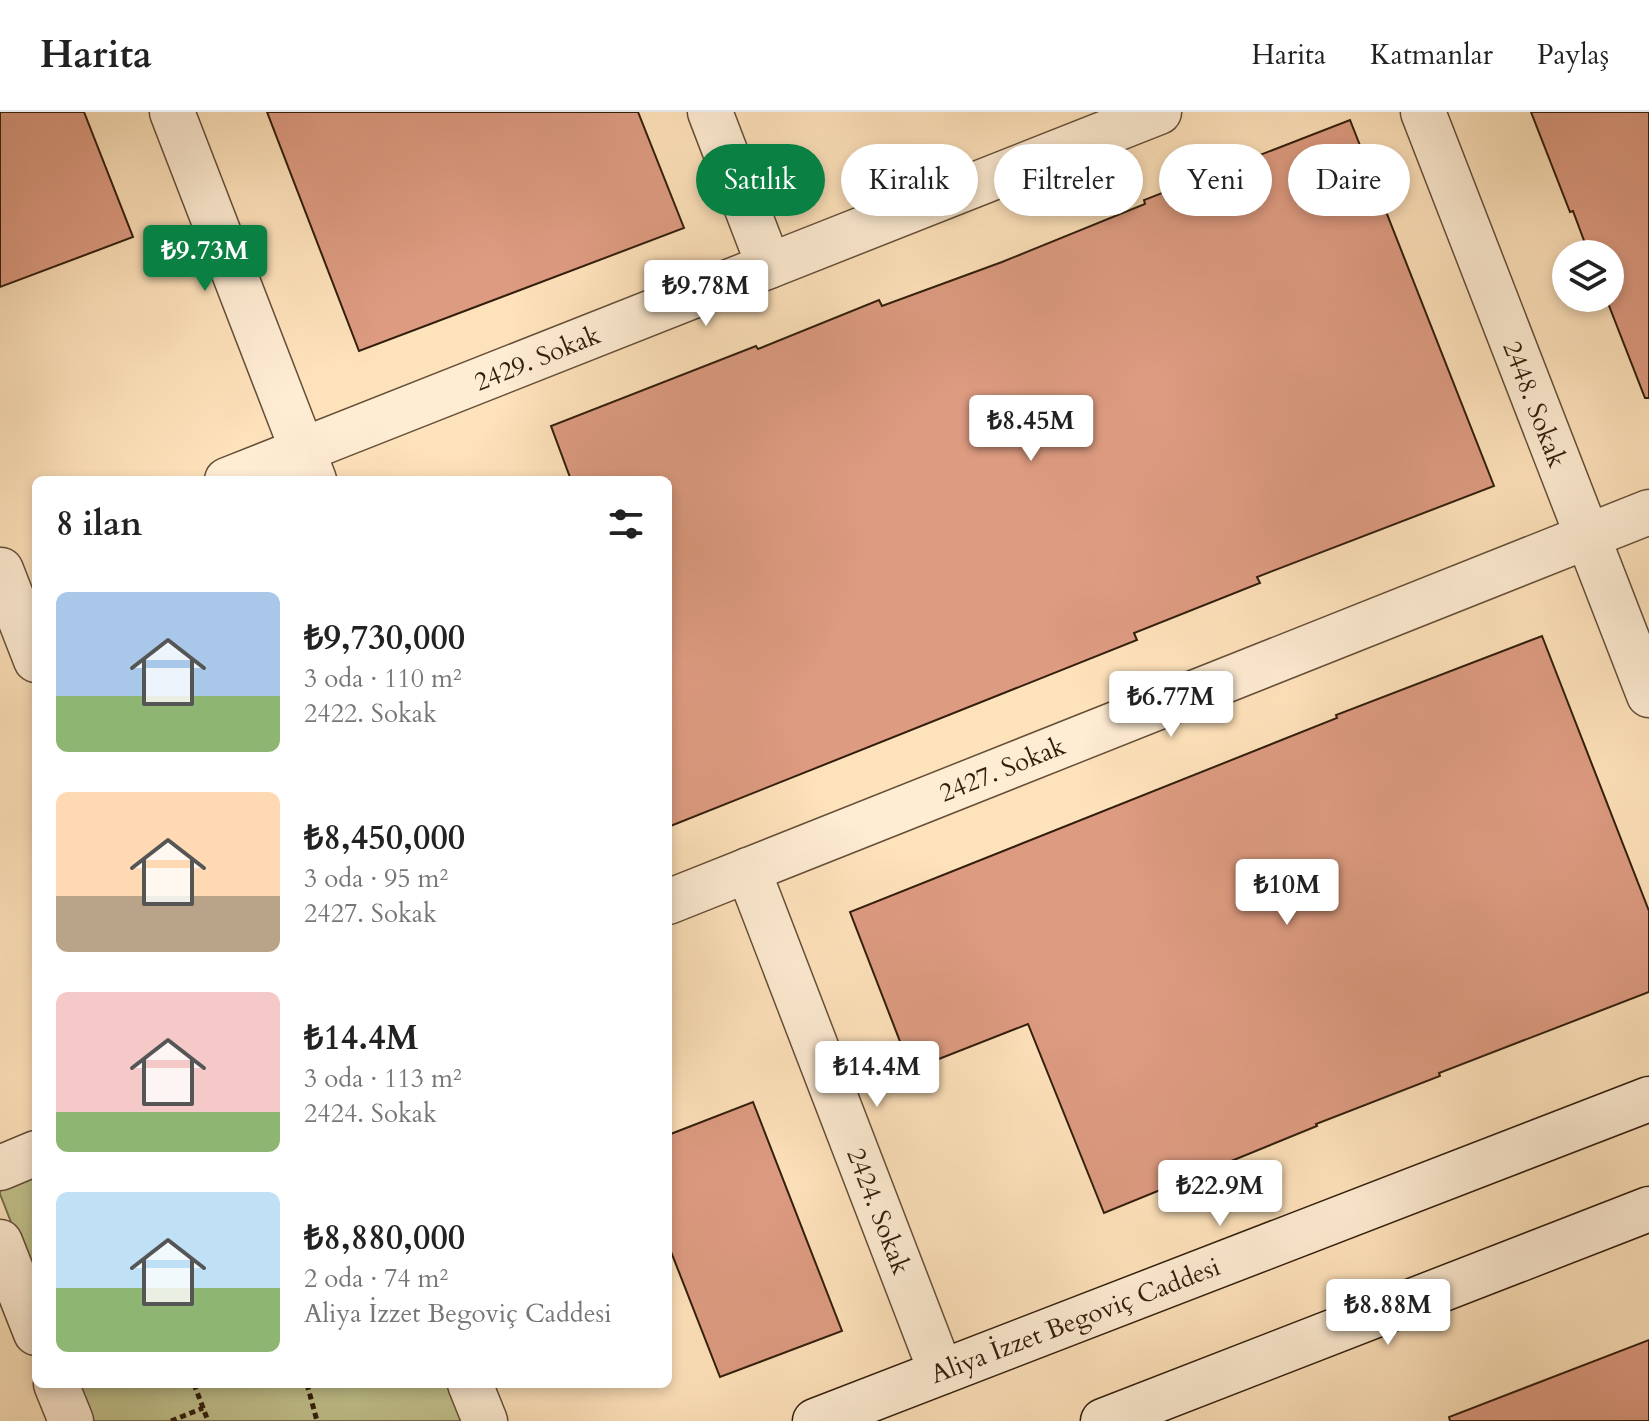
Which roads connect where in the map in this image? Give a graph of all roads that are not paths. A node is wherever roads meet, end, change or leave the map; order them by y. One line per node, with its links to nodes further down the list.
1 (172, 112): 6 (street)
2 (710, 112): 5 (street)
3 (1159, 112): 5 (street, 2429. Sokak)
4 (1423, 112): 9 (street, 2448. Sokak)
5 (769, 266): 6 (street, 2429. Sokak)
6 (308, 465): 7 (street, 2429. Sokak)
7 (249, 476)
8 (1649, 512): 9 (street, 2427. Sokak)
9 (1587, 537): 12 (street, 2448. Sokak); 13 (street, 2427. Sokak)
10 (12, 565): 11 (street)
11 (32, 644)
12 (1649, 695)
13 (748, 870): 14 (street, 2427. Sokak); 21 (street, 2424. Sokak)
14 (672, 900)
15 (1649, 1099): 21 (street, Aliya İzzet Begoviç Caddesi)
16 (32, 1155): 17 (street)
17 (0, 1168)
18 (1649, 1209): 27 (street)
19 (0, 1242): 20 (street)
20 (32, 1323)
21 (941, 1372): 26 (street, Aliya İzzet Begoviç Caddesi)
22 (58, 1388): 24 (street)
23 (472, 1388): 25 (street)
24 (71, 1421)
25 (485, 1421)
26 (815, 1421)
27 (1103, 1421)

